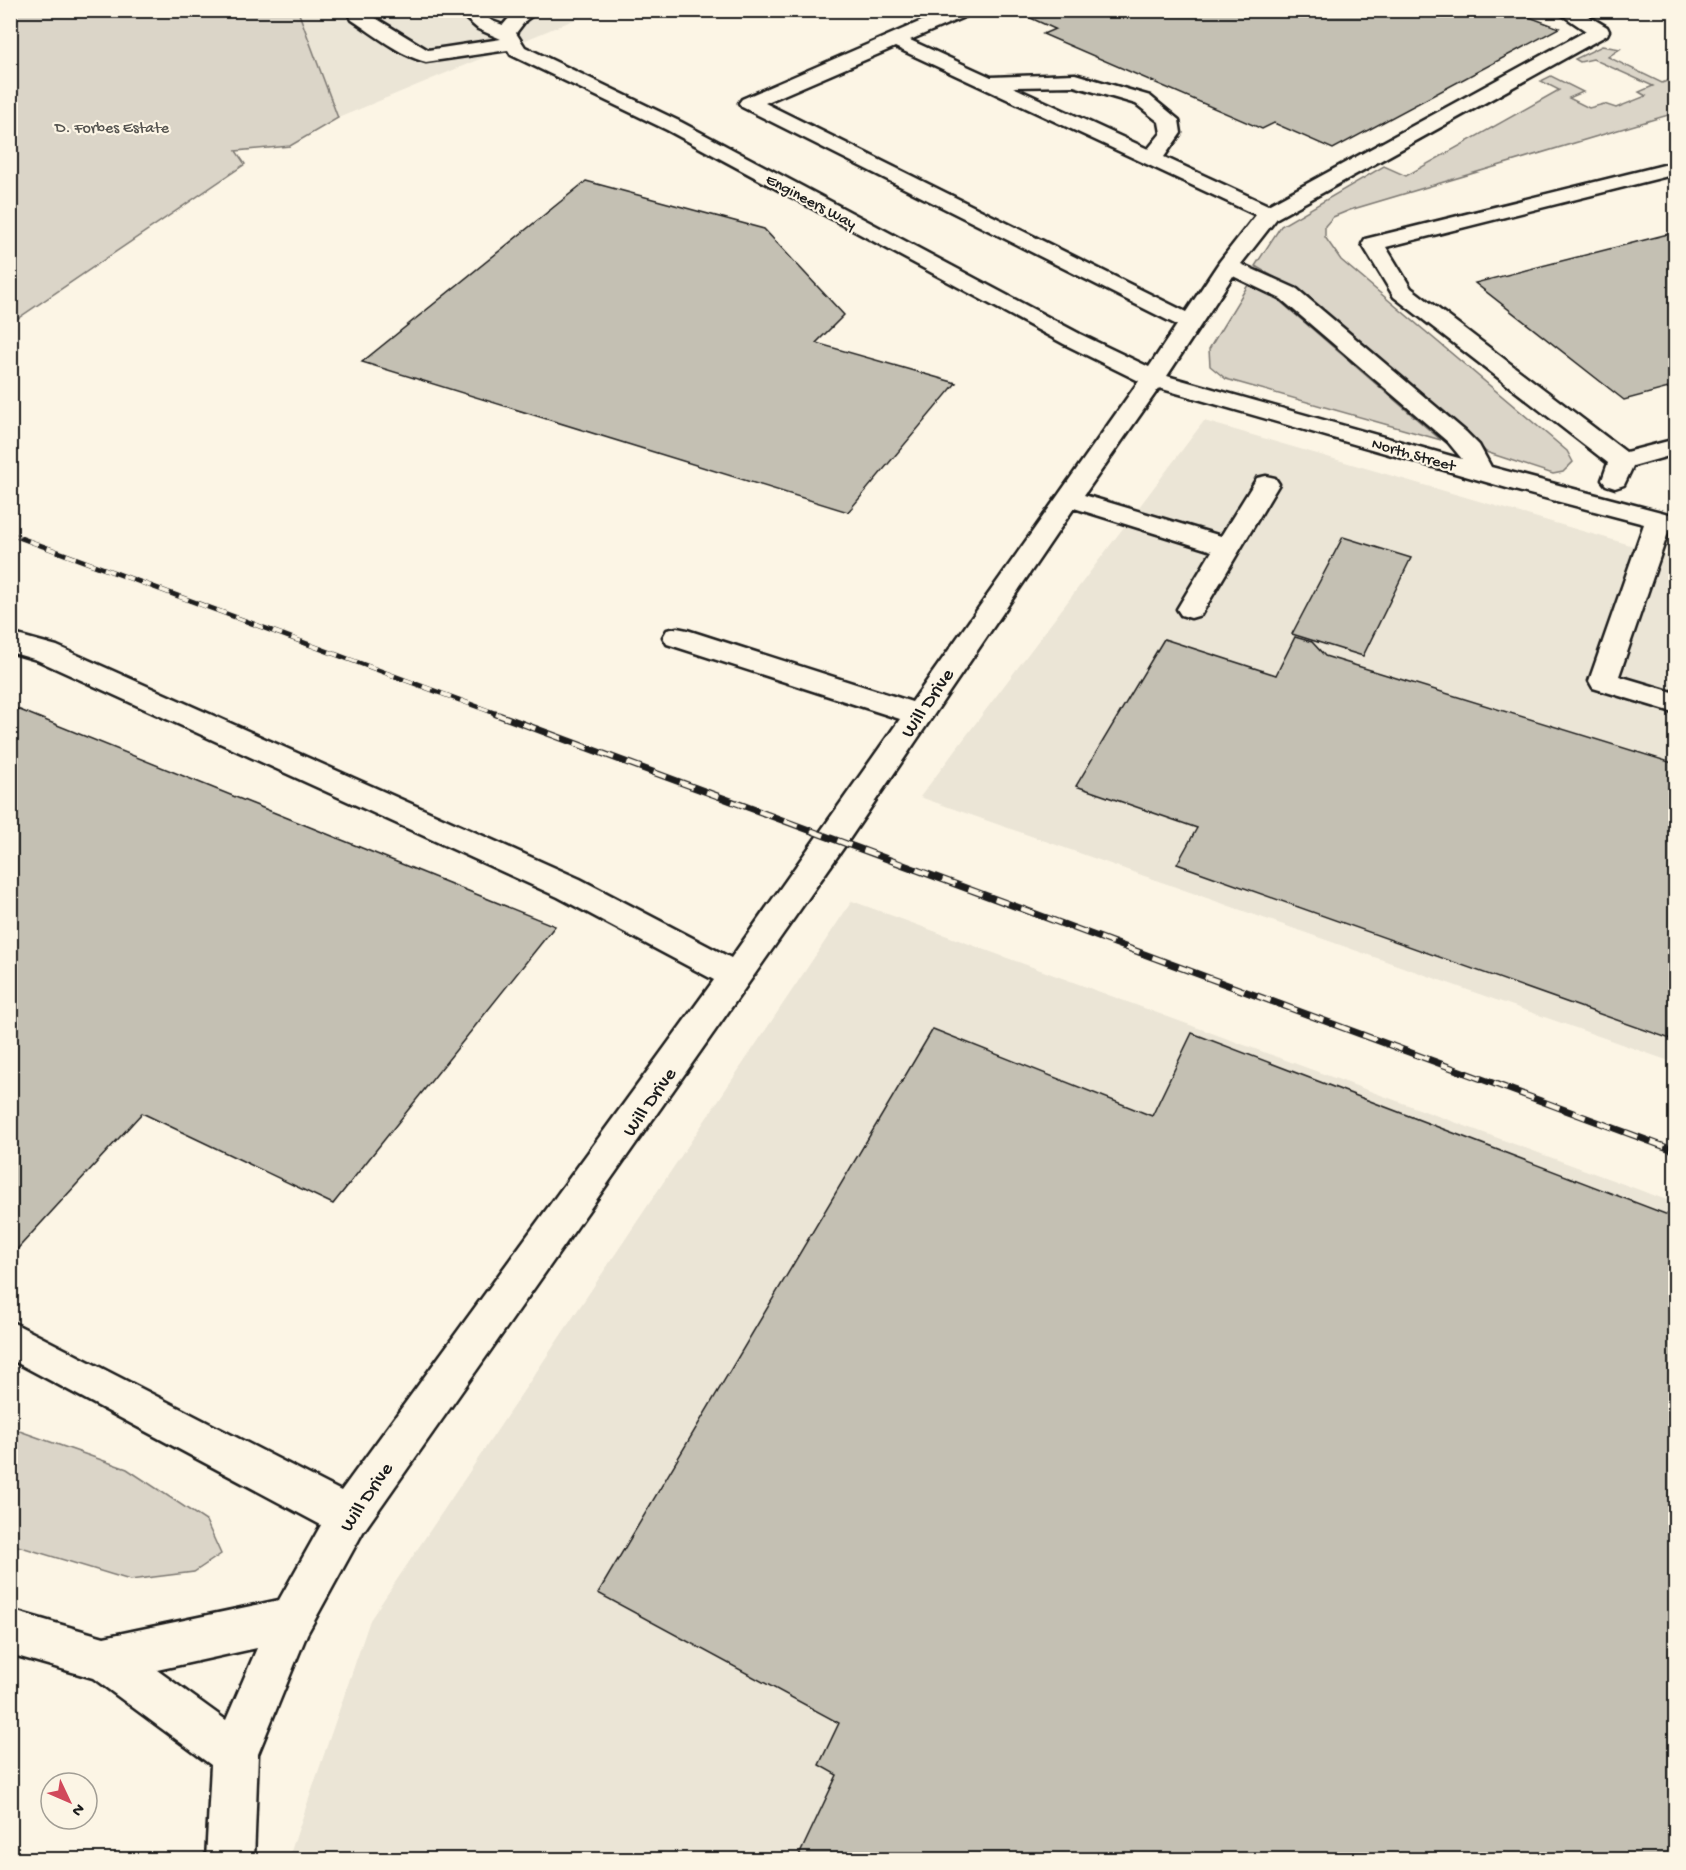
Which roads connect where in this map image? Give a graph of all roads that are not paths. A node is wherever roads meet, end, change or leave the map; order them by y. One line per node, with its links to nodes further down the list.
1 (361, 10): 6 (street)
2 (465, 10): 6 (street, Engineers Way)
3 (531, 10): 6 (street)
4 (964, 10): 7 (street)
5 (1564, 10): 11 (street)
6 (510, 38): 14 (street, Engineers Way)
7 (895, 40): 8 (street); 13 (street)
8 (987, 82): 9 (street); 9 (street)
9 (1152, 159): 11 (street)
10 (1676, 168): 16 (street)
11 (1269, 213): 12 (street, Will Drive)
12 (1228, 266): 13 (street, Will Drive); 17 (street)
13 (1189, 322): 14 (street, Will Drive)
14 (1153, 379): 17 (street, North Street); 19 (street, Will Drive)
15 (1676, 446): 16 (street)
16 (1622, 461): 20 (street)
17 (1481, 472): 20 (street, North Street)
18 (1266, 484): 22 (street)
19 (1068, 498): 22 (street); 27 (street, Will Drive)
20 (1605, 506): 21 (street, North Street)
21 (1667, 522): 26 (street)
22 (1228, 547): 23 (street)
23 (1191, 609)
24 (677, 637): 27 (street)
25 (10, 642): 28 (street)
26 (1676, 703)
27 (918, 714): 28 (street, Will Drive)
28 (736, 976): 30 (street, Will Drive)
29 (10, 1338): 30 (street)
30 (348, 1517): 31 (street, Will Drive)
31 (292, 1619): 33 (street); 34 (street, Will Drive)
32 (10, 1632): 33 (street)
33 (104, 1659): 34 (street)
34 (235, 1754): 35 (street, Will Drive)
35 (230, 1860)

